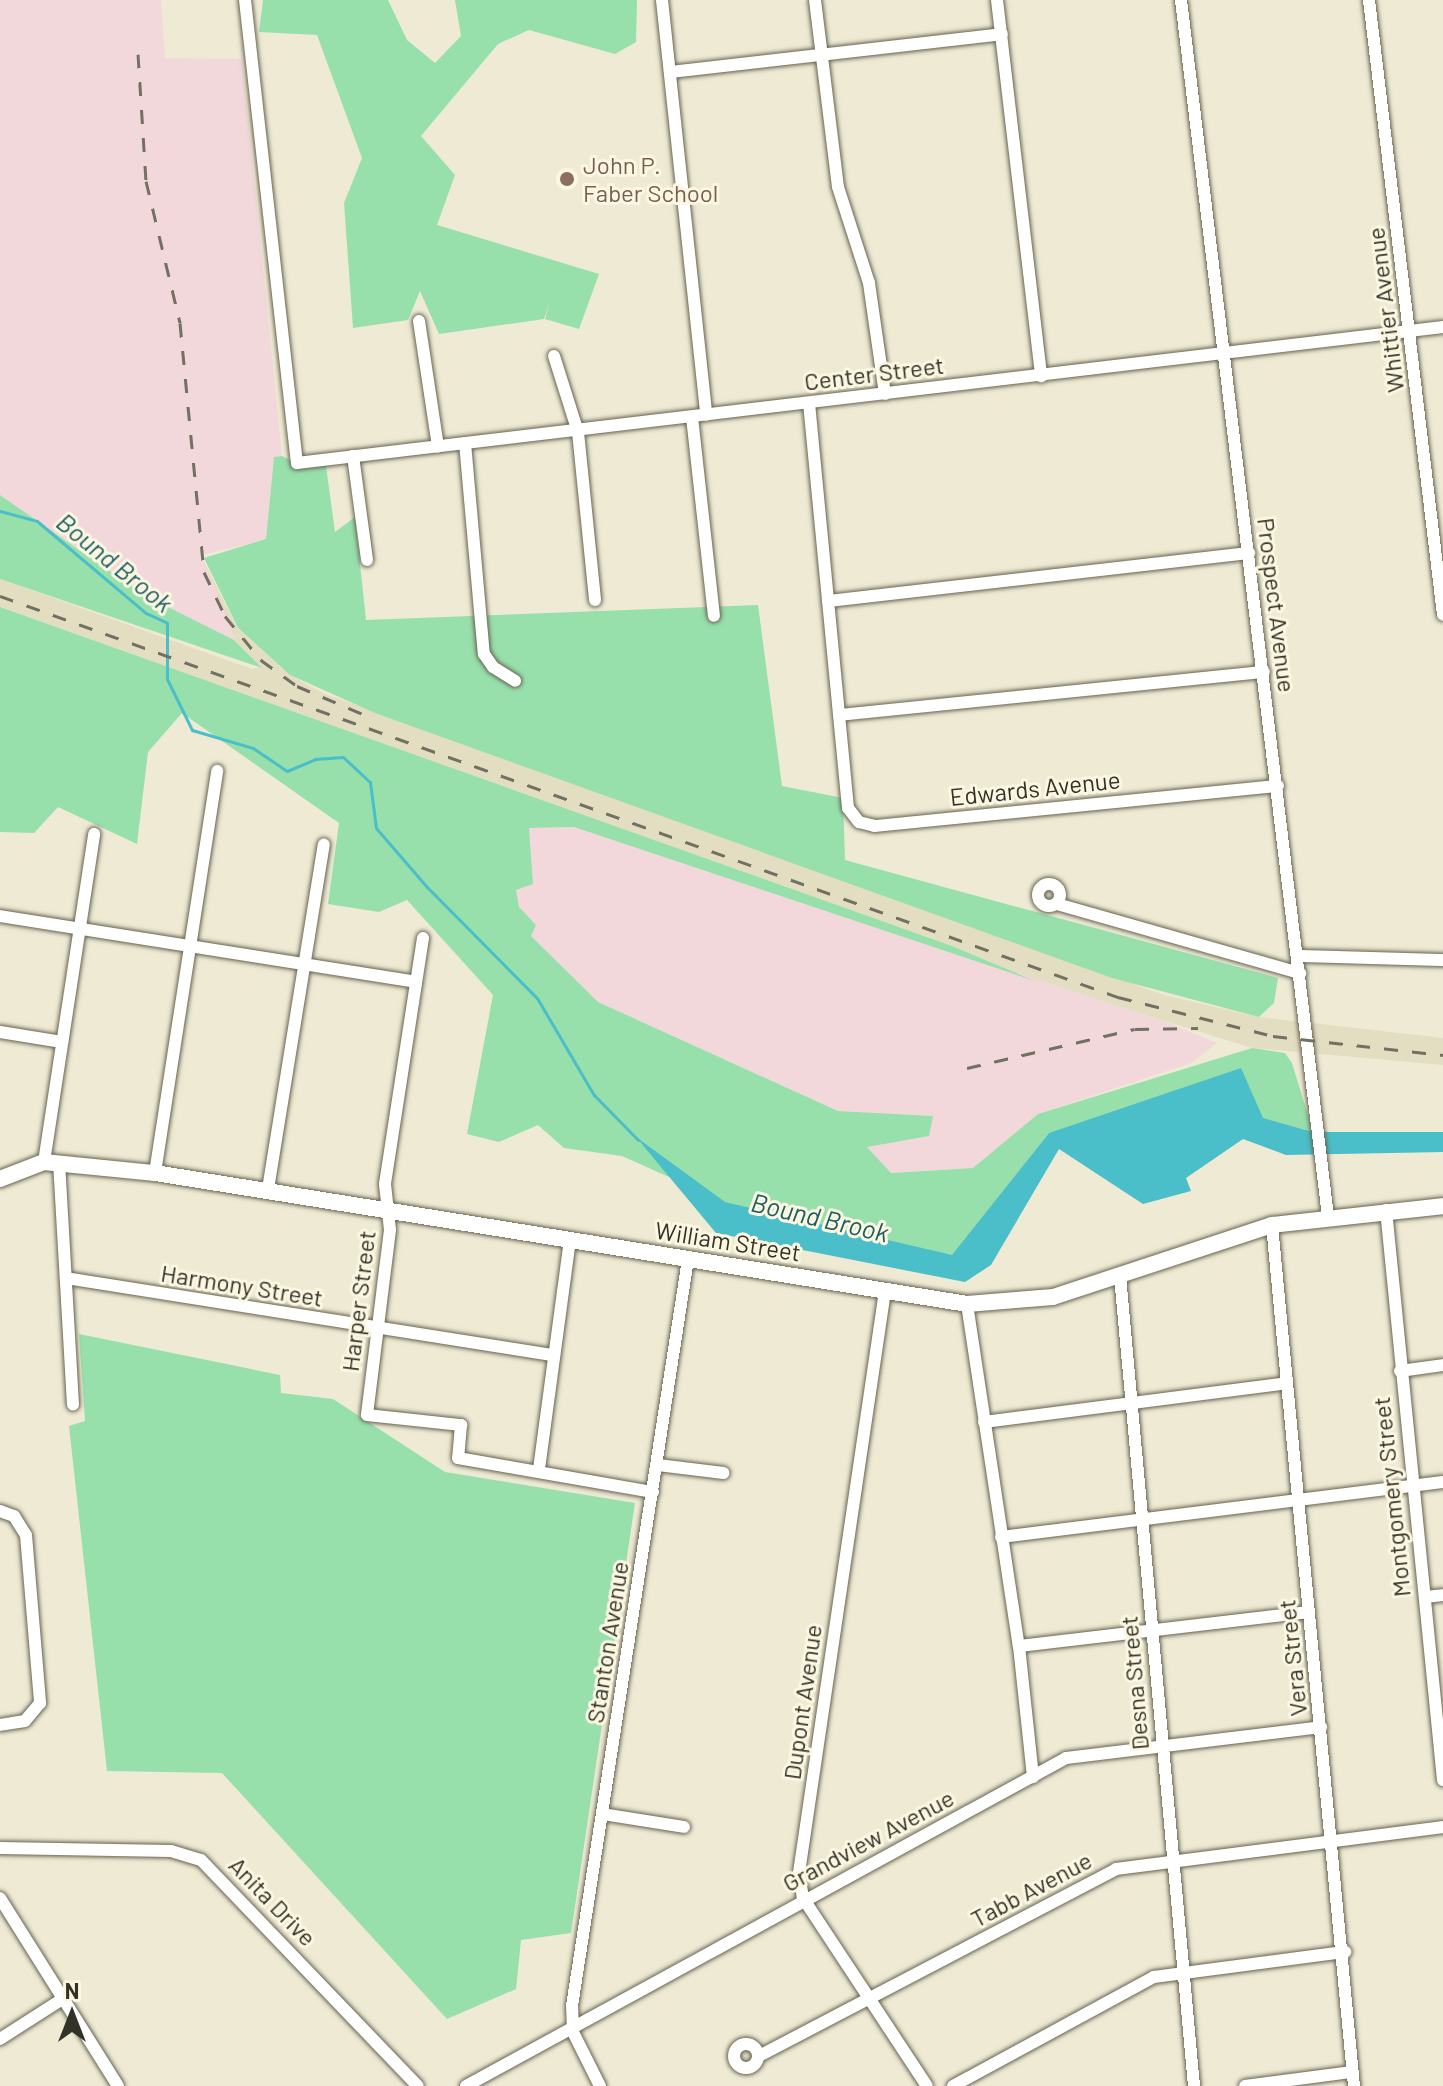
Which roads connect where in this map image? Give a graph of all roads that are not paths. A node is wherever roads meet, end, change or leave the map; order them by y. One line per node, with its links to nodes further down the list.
1 (245, 0): 23 (street, Center Street)
2 (662, 0): 9 (street)
3 (815, 0): 8 (street)
4 (997, 0): 7 (street)
5 (1181, 0): 13 (street, Prospect Avenue)
6 (1369, 0): 12 (street, Whittier Avenue)
7 (1002, 34): 8 (street); 15 (street)
8 (822, 54): 9 (street); 16 (street)
9 (670, 72): 18 (street)
10 (419, 321): 22 (street)
11 (1443, 327): 12 (street, Center Street)
12 (1410, 330): 13 (street, Center Street); 24 (street, Whittier Avenue)
13 (1224, 355): 15 (street, Center Street); 25 (street, Prospect Avenue)
14 (554, 356): 20 (street)
15 (1041, 376): 16 (street, Center Street)
16 (885, 394): 17 (street, Center Street)
17 (809, 403): 18 (street, Center Street); 28 (street, Edwards Avenue)
18 (706, 415): 19 (street, Center Street)
19 (692, 417): 20 (street, Center Street); 30 (street)
20 (578, 432): 21 (street, Center Street); 27 (street)
21 (465, 443): 22 (street, Center Street); 32 (street)
22 (438, 447): 23 (street, Center Street)
23 (353, 456): 26 (street)
24 (1438, 525): 29 (street, Whittier Avenue)
25 (1249, 553): 28 (street); 31 (street, Prospect Avenue)
26 (367, 560)
27 (595, 600)
28 (828, 601): 33 (street, Edwards Avenue)
29 (1443, 615)
30 (714, 616)
31 (1264, 672): 33 (street); 35 (street, Prospect Avenue)
32 (515, 681)
33 (839, 715): 35 (street, Edwards Avenue)
34 (217, 771): 42 (street)
35 (1278, 786): 43 (street, Prospect Avenue)
36 (94, 834): 40 (street)
37 (324, 845): 45 (street)
38 (1057, 904): 46 (street)
39 (0, 916): 40 (street)
40 (80, 927): 42 (street); 49 (street)
41 (423, 938): 47 (street, Harper Street)
42 (191, 945): 45 (street); 51 (street)
43 (1299, 956): 44 (street); 46 (street, Prospect Avenue)
44 (1443, 960)
45 (304, 965): 47 (street); 53 (street)
46 (1300, 973): 57 (street, Prospect Avenue)
47 (416, 982): 55 (street, Harper Street)
48 (0, 1032): 49 (street)
49 (62, 1042): 50 (street)
50 (51, 1162): 51 (main road, William Street); 52 (main road, William Street); 62 (street)
51 (155, 1173): 53 (main road, William Street)
52 (0, 1179)
53 (268, 1189): 55 (main road, William Street)
54 (1443, 1206): 56 (main road, William Street)
55 (388, 1210): 59 (main road, William Street); 65 (street, Harper Street)
56 (1386, 1210): 57 (main road, William Street); 68 (street, Montgomery Street)
57 (1328, 1216): 58 (main road, William Street)
58 (1272, 1225): 61 (main road, William Street); 69 (street, Vera Street)
59 (570, 1240): 60 (main road, William Street); 66 (street)
60 (688, 1259): 63 (main road, William Street); 73 (street, Stanton Avenue)
61 (1120, 1276): 64 (main road, William Street); 71 (street, Desna Street)
62 (66, 1278): 65 (street, Harmony Street); 70 (street)
63 (885, 1291): 64 (main road, William Street); 101 (street, Dupont Avenue)
64 (967, 1304): 72 (street)
65 (375, 1329): 66 (street, Harmony Street); 74 (street, Harper Street)
66 (554, 1355): 74 (street)
67 (1443, 1365): 68 (street)
68 (1400, 1371): 77 (street, Montgomery Street)
69 (1287, 1383): 71 (street); 79 (street, Vera Street)
70 (73, 1405)
71 (1130, 1405): 72 (street); 81 (street, Desna Street)
72 (984, 1422): 82 (street)
73 (658, 1465): 75 (street); 78 (street, Stanton Avenue)
74 (539, 1469): 78 (street)
75 (724, 1473)
76 (1443, 1482): 77 (street)
77 (1413, 1486): 79 (street); 84 (street, Montgomery Street)
78 (653, 1492): 94 (street, Stanton Avenue)
79 (1298, 1500): 81 (street); 85 (street, Vera Street)
80 (0, 1511): 89 (street)
81 (1142, 1519): 82 (street); 86 (street, Desna Street)
82 (1001, 1537): 87 (street)
83 (1443, 1595): 84 (street)
84 (1425, 1597): 88 (street, Montgomery Street)
85 (1309, 1612): 86 (street); 90 (street, Vera Street)
86 (1152, 1630): 87 (street); 91 (street, Desna Street)
87 (1019, 1646): 92 (street)
88 (1440, 1712): 93 (street, Montgomery Street)
89 (0, 1725)
90 (1321, 1727): 91 (street, Grandview Avenue); 97 (street, Vera Street)
91 (1162, 1747): 92 (street, Grandview Avenue); 99 (street, Desna Street)
92 (1033, 1777): 101 (street, Grandview Avenue)
93 (1443, 1780)
94 (603, 1814): 95 (street); 106 (street, Stanton Avenue)
95 (684, 1827)
96 (1443, 1827): 97 (street, Tabb Avenue)
97 (1333, 1841): 99 (street, Tabb Avenue); 102 (street, Vera Street)
98 (0, 1848): 111 (street, Anita Drive)
99 (1173, 1862): 103 (street, Desna Street); 105 (street, Tabb Avenue)
100 (0, 1898): 104 (street)
101 (803, 1898): 105 (street); 106 (street, Grandview Avenue)
102 (1345, 1952): 103 (street); 109 (street, Vera Street)
103 (1183, 1971): 115 (street); 116 (street, Desna Street)
104 (64, 1998): 107 (street); 110 (street)
105 (869, 1999): 108 (street, Tabb Avenue); 114 (street)
106 (573, 2032): 112 (street, Grandview Avenue); 113 (street)
107 (0, 2039)
108 (759, 2056)
109 (1352, 2072): 117 (street); 118 (street, Vera Street)
110 (118, 2086)
111 (418, 2086)
112 (466, 2086)
113 (600, 2086)
114 (927, 2086)
115 (953, 2086)
116 (1194, 2086)
117 (1245, 2086)
118 (1354, 2086)

